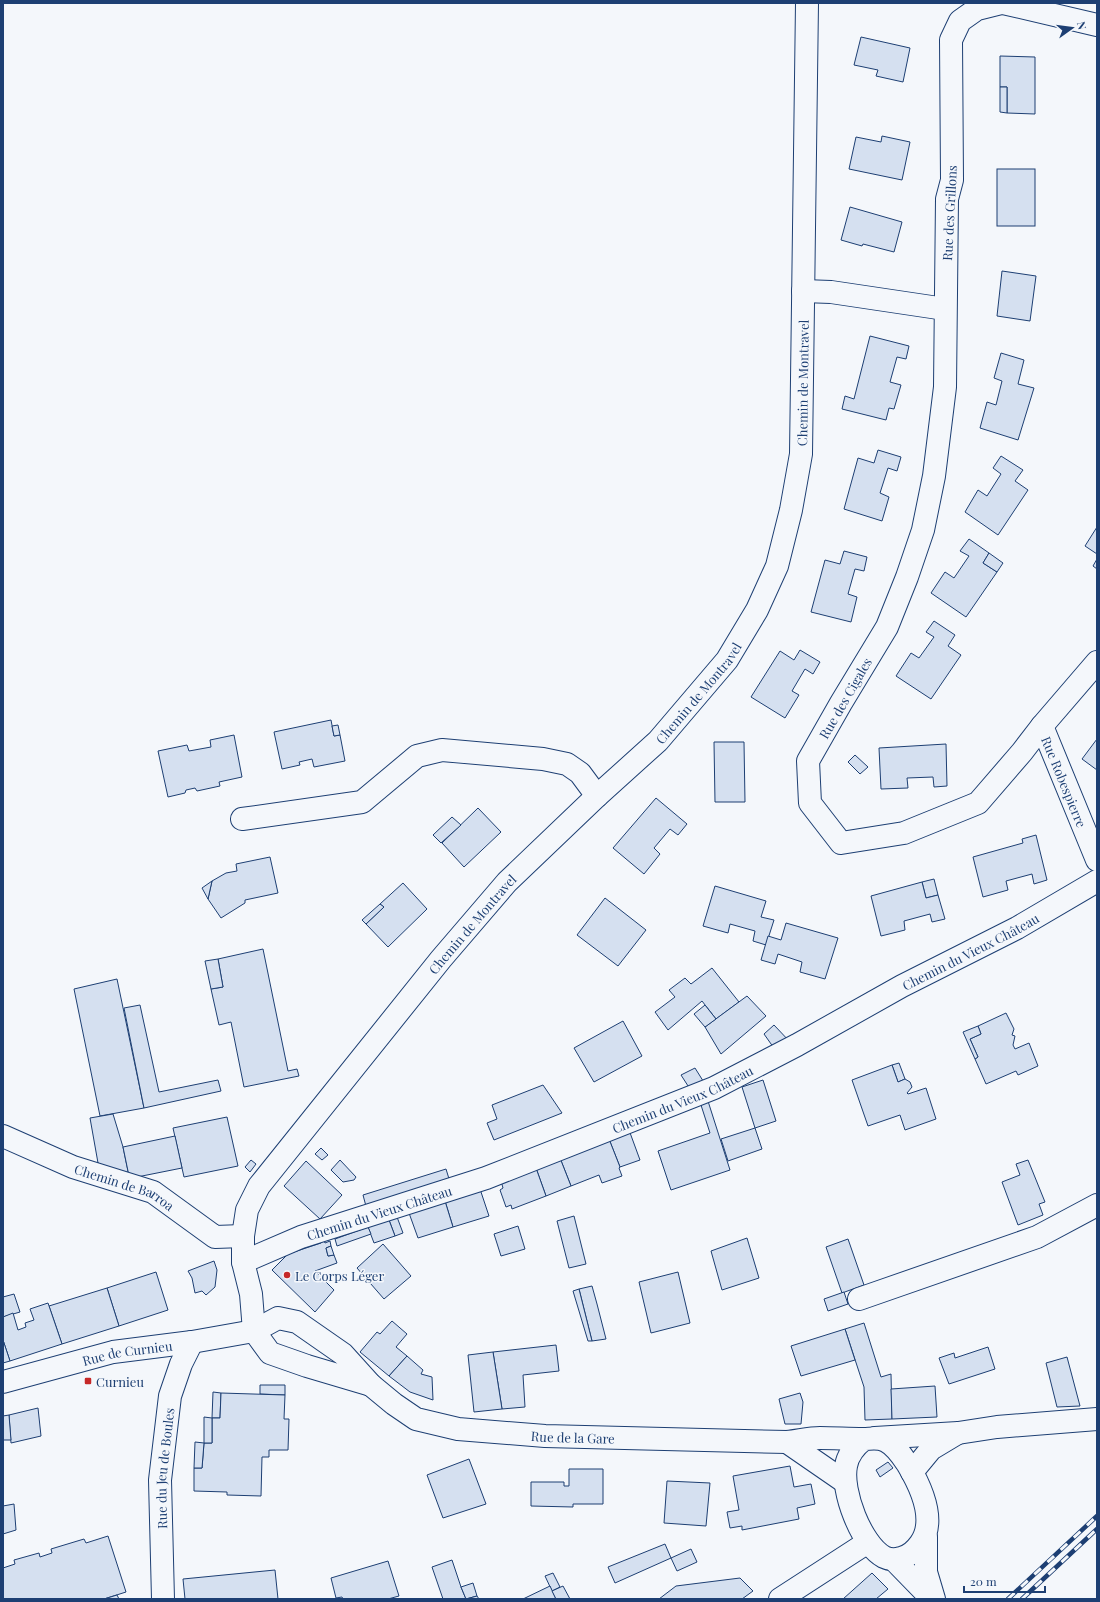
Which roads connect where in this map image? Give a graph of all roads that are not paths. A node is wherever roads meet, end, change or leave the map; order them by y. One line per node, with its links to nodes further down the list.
1 (807, 3): 4 (street, Chemin de Montravel)
2 (1002, 3): 3 (street, Rue des Grillons); 5 (street, Rue des Grillons)
3 (1097, 25)
4 (803, 291): 5 (street); 8 (street, Chemin de Montravel)
5 (945, 309): 7 (street, Rue des Cigales)
6 (1097, 662): 7 (street)
7 (1042, 726): 10 (street, Rue Robespierre)
8 (597, 796): 9 (street); 14 (street, Chemin de Montravel)
9 (242, 819)
10 (1097, 860)
11 (1097, 881): 15 (street, Chemin du Vieux Château)
12 (3, 1136): 14 (street, Chemin de Barroa)
13 (1097, 1205): 16 (street)
14 (243, 1236): 15 (street, Chemin de Montravel)
15 (243, 1262): 17 (street, Chemin de Montravel)
16 (859, 1299)
17 (254, 1331): 18 (street, Rue de Curnieu); 20 (street, Rue de la Gare); 20 (street, Rue de la Gare)
18 (192, 1342): 19 (street, Rue de Curnieu); 30 (street, Rue du Jeu de Boules)
19 (3, 1382)
20 (371, 1385): 24 (street, Rue de la Gare)
21 (1097, 1419): 22 (street)
22 (958, 1433): 23 (street); 25 (street)
23 (869, 1438): 24 (street, Rue de la Gare); 25 (street); 26 (street)
24 (787, 1442): 26 (street)
25 (912, 1472): 27 (street)
26 (845, 1482): 28 (street)
27 (926, 1537): 29 (street); 32 (street)
28 (868, 1542): 29 (street); 31 (street)
29 (894, 1560): 32 (street)
30 (163, 1599)
31 (780, 1599)
32 (933, 1599)

